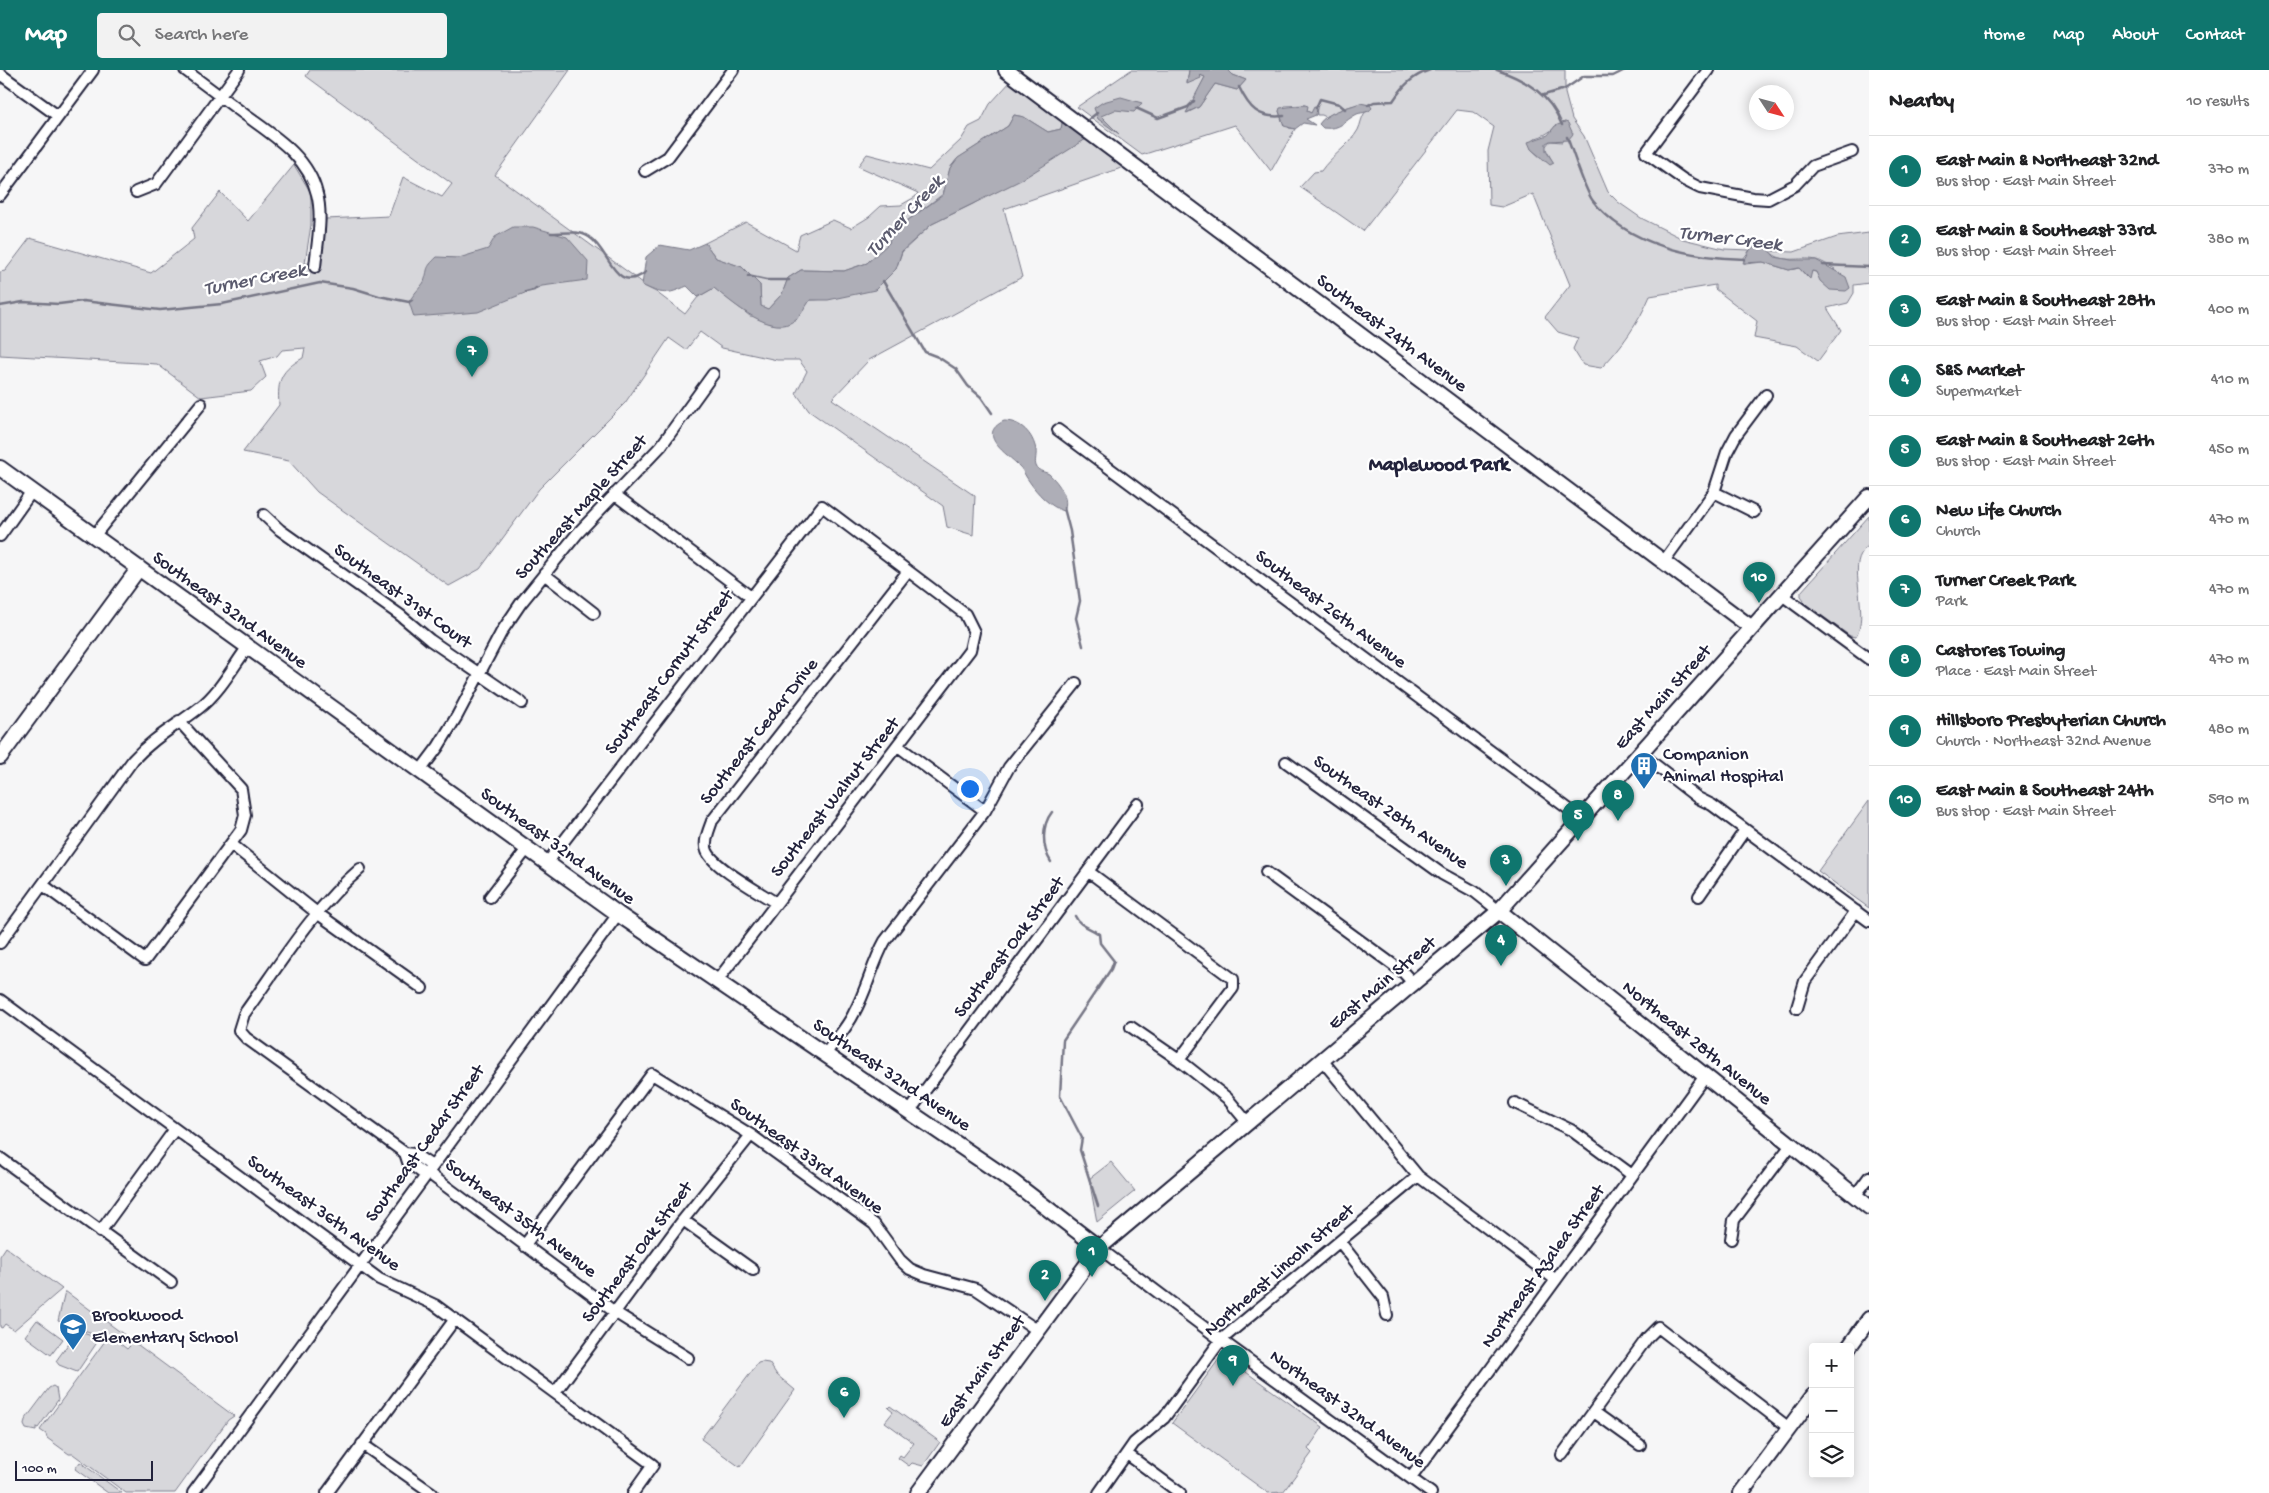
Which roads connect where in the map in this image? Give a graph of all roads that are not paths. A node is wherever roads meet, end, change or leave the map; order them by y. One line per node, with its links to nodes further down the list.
1 (92, 70): 9 (street)
2 (185, 70): 8 (street)
3 (239, 70): 8 (street)
4 (733, 70): 11 (street)
5 (1006, 70): 28 (main road, Southeast 24th Avenue)
6 (1708, 70): 10 (street)
7 (0, 74): 9 (street)
8 (220, 96): 12 (street); 14 (street)
9 (58, 116): 13 (street)
10 (1852, 152)
11 (645, 171)
12 (136, 192)
13 (0, 195)
14 (315, 267)
15 (713, 374): 22 (street, Southeast Maple Street)
16 (1766, 395): 21 (street)
17 (202, 404): 27 (street)
18 (1058, 430): 49 (street, Southeast 26th Avenue)
19 (0, 468): 20 (main road, Southeast 32nd Avenue)
20 (32, 491): 26 (street); 27 (main road, Southeast 32nd Avenue)
21 (1714, 492): 24 (street); 28 (street)
22 (614, 494): 31 (street, Southeast Maple Street); 33 (street)
23 (1869, 497): 32 (main road, East Main Street)
24 (1754, 512)
25 (264, 515): 38 (street, Southeast 31st Court)
26 (0, 536)
27 (94, 536): 29 (main road, Southeast 32nd Avenue)
28 (1664, 561): 35 (main road, Southeast 24th Avenue)
29 (139, 568): 36 (main road, Southeast 32nd Avenue); 44 (main road)
30 (908, 571): 33 (street, Southeast Cornutt Street); 42 (street, Southeast Walnut Street); 60 (street, Southeast Cedar Drive)
31 (544, 574): 34 (street); 38 (street, Southeast Maple Street)
32 (1782, 595): 35 (main road, East Main Street); 37 (street)
33 (751, 597): 53 (street, Southeast Cornutt Street)
34 (594, 613)
35 (1752, 628): 43 (main road, East Main Street)
36 (247, 648): 41 (street); 46 (main road, Southeast 32nd Avenue)
37 (1869, 659)
38 (479, 674): 40 (street, Southeast 31st Court); 46 (street, Southeast Maple Street)
39 (1076, 683): 48 (street)
40 (522, 703)
41 (179, 721): 51 (street); 57 (street)
42 (898, 746): 48 (street); 60 (street, Southeast Walnut Street)
43 (1640, 753): 49 (main road, East Main Street); 50 (street)
44 (0, 757)
45 (1286, 762): 61 (street, Southeast 28th Avenue)
46 (420, 771): 52 (main road, Southeast 32nd Avenue)
47 (1138, 804): 55 (street, Southeast Oak Street)
48 (986, 812): 73 (street)
49 (1582, 819): 61 (main road, East Main Street)
50 (1745, 830): 58 (street); 62 (street)
51 (231, 844): 57 (street); 63 (street)
52 (527, 848): 53 (main road, Southeast 32nd Avenue); 59 (street)
53 (547, 863): 64 (main road, Southeast 32nd Avenue)
54 (360, 869): 63 (street)
55 (1089, 872): 74 (street); 78 (street, Southeast Oak Street)
56 (1266, 872): 68 (street)
57 (43, 885): 66 (street)
58 (1698, 896)
59 (490, 897)
60 (776, 903): 67 (street, Southeast Walnut Street)
61 (1499, 911): 68 (main road, East Main Street); 76 (main road, Northeast 28th Avenue)
62 (1856, 911): 65 (street); 71 (street)
63 (317, 912): 69 (street); 84 (street, Southeast 35th Avenue)
64 (618, 914): 67 (main road, Southeast 32nd Avenue); 84 (street, Southeast Cedar Street)
65 (1869, 921)
66 (0, 943)
67 (717, 981): 73 (main road, Southeast 32nd Avenue)
68 (1412, 983): 75 (main road, East Main Street)
69 (422, 988)
70 (0, 1000): 80 (street, Southeast 36th Avenue)
71 (1797, 1008)
72 (1131, 1027): 74 (street)
73 (825, 1055): 78 (main road, Southeast 32nd Avenue)
74 (1179, 1060): 79 (street)
75 (1322, 1060): 79 (main road, East Main Street); 86 (street)
76 (1705, 1076): 82 (main road, Northeast 28th Avenue); 85 (street, Northeast Azalea Street)
77 (1515, 1103): 85 (street)
78 (909, 1112): 95 (main road, Southeast 32nd Avenue)
79 (1247, 1122): 95 (main road, East Main Street)
80 (175, 1129): 91 (street); 96 (street, Southeast 36th Avenue)
81 (751, 1135): 90 (street, Southeast Oak Street); 94 (street, Southeast 33rd Avenue); 104 (street, Southeast 33rd Avenue)
82 (1791, 1144): 88 (main road, Northeast 28th Avenue); 92 (street)
83 (0, 1158): 91 (street)
84 (428, 1171): 94 (street, Southeast 35th Avenue); 96 (street, Southeast Cedar Street)
85 (1632, 1175): 98 (street, Northeast Azalea Street)
86 (1418, 1176): 93 (street, Northeast Lincoln Street); 98 (street)
87 (1869, 1177): 88 (street)
88 (1856, 1196): 89 (main road, Northeast 28th Avenue)
89 (1869, 1207)
90 (683, 1220): 97 (street); 100 (street, Southeast Oak Street)
91 (100, 1232): 99 (street)
92 (1731, 1239)
93 (1340, 1242): 101 (street); 105 (street, Northeast Lincoln Street)
94 (524, 1246): 100 (street, Southeast 35th Avenue)
95 (1099, 1248): 104 (main road, East Main Street); 105 (street, Northeast 32nd Avenue)
96 (360, 1265): 102 (street, Southeast 36th Avenue); 117 (street, Southeast Cedar Street)
97 (753, 1270)
98 (1556, 1280): 116 (street, Northeast Azalea Street)
99 (171, 1282)
100 (616, 1312): 107 (street, Southeast 35th Avenue); 108 (street, Southeast Oak Street)
101 (1387, 1314)
102 (455, 1319): 108 (street, Southeast 36th Avenue); 112 (street)
103 (1866, 1328): 106 (main road)
104 (1037, 1330): 121 (main road, East Main Street)
105 (1221, 1340): 114 (street, Northeast Lincoln Street); 116 (street, Northeast 32nd Avenue)
106 (1852, 1343)
107 (688, 1358)
108 (555, 1393): 120 (street, Southeast 36th Avenue)
109 (1809, 1401): 111 (main road)
110 (1594, 1412): 111 (street); 113 (street); 115 (street)
111 (1789, 1428): 125 (main road)
112 (362, 1444): 118 (street); 119 (street)
113 (1640, 1445)
114 (1127, 1454): 122 (street, Northeast Lincoln Street); 123 (street)
115 (1562, 1455)
116 (1411, 1478): 124 (street, Northeast 32nd Avenue)
117 (193, 1493)
118 (327, 1493)
119 (432, 1493)
120 (633, 1493)
121 (918, 1493)
122 (1099, 1493)
123 (1180, 1493)
124 (1430, 1493)
125 (1741, 1493)

